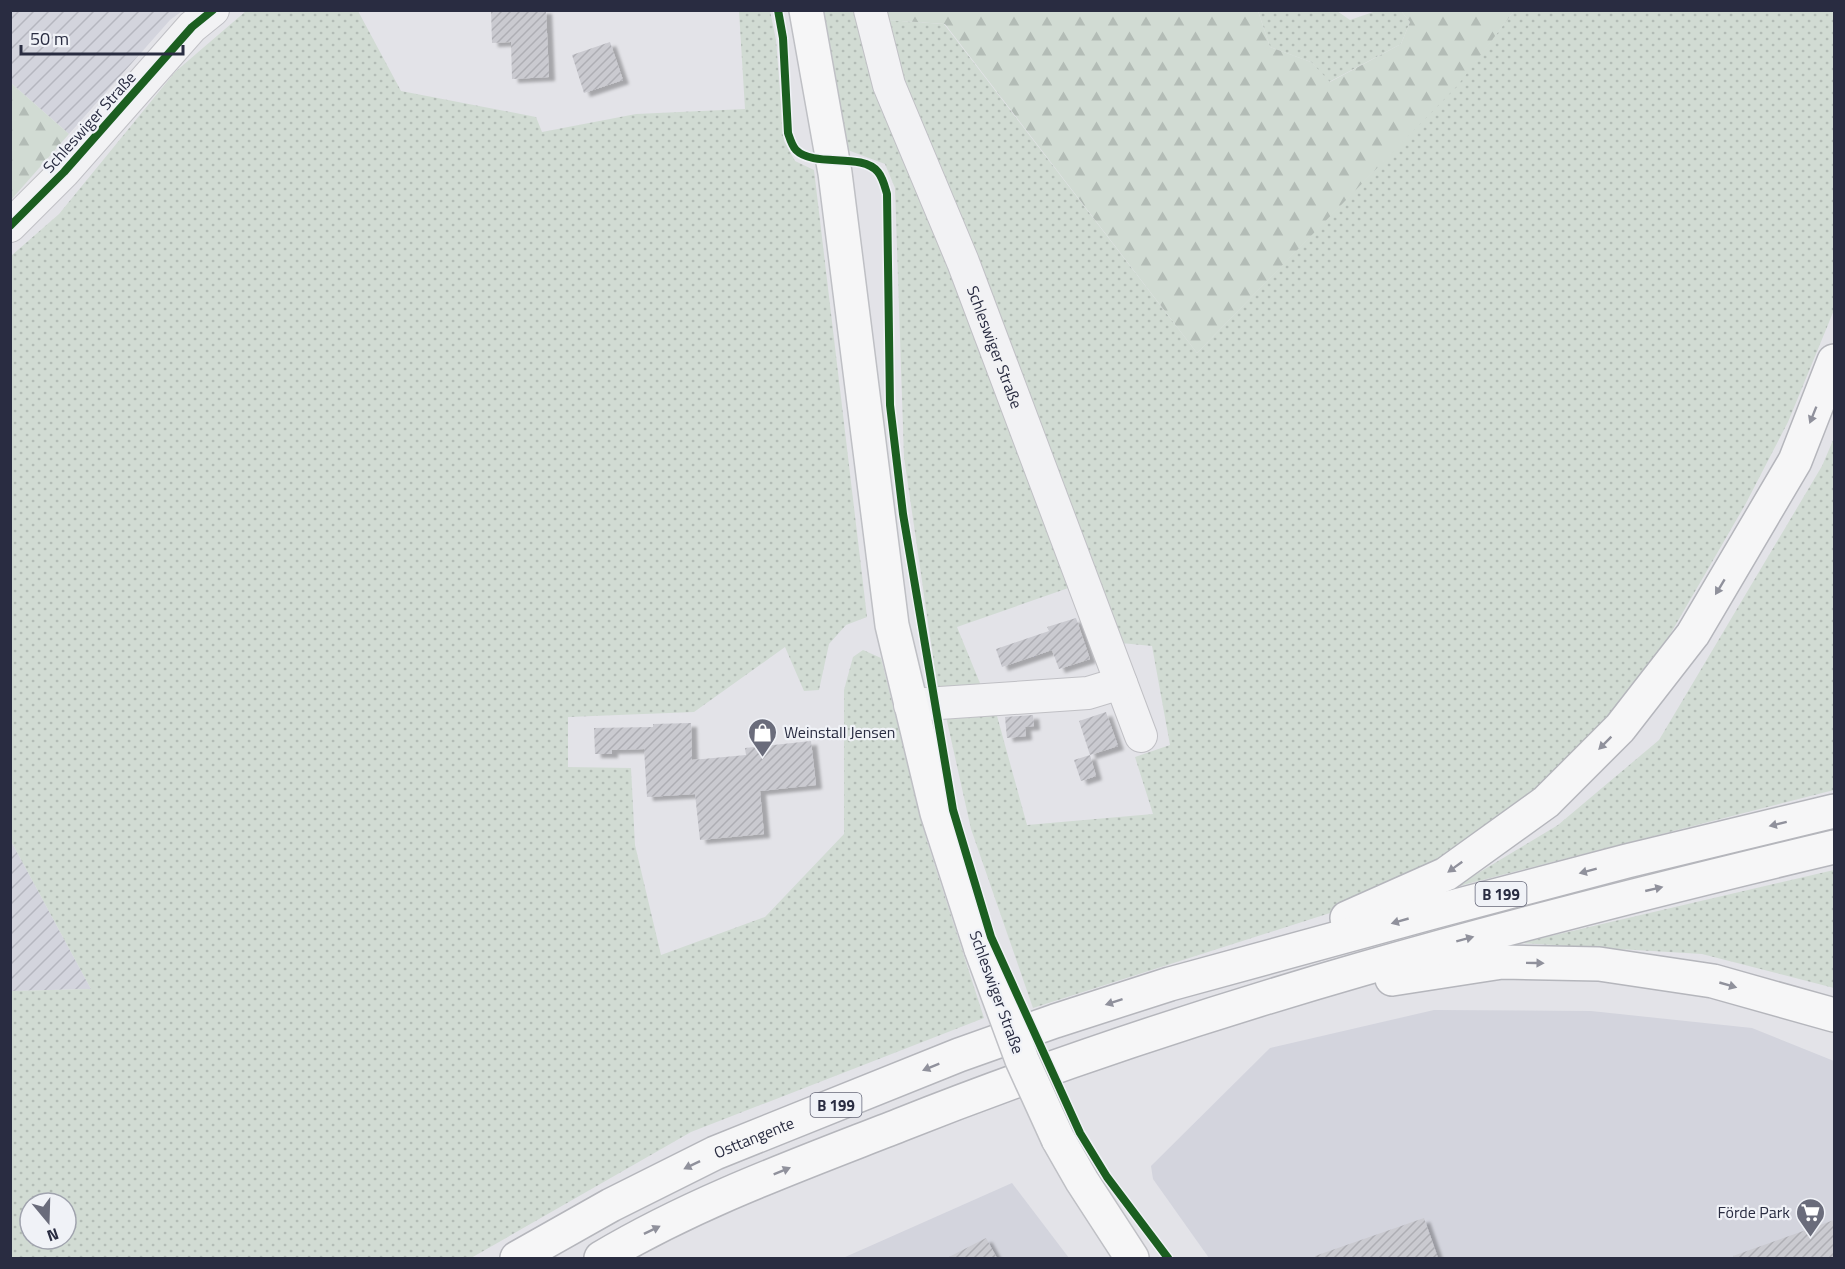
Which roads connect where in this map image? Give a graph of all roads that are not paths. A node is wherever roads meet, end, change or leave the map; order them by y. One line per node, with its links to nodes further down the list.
1 (213, 10): 4 (street, Schleswiger Straße)
2 (806, 10): 7 (main road, Schleswiger Straße)
3 (870, 10): 6 (street, Schleswiger Straße)
4 (10, 226)
5 (1834, 361): 11 (main road, one-way to 11)
6 (1121, 683): 7 (street); 8 (street, Schleswiger Straße)
7 (910, 705): 16 (main road, Schleswiger Straße, bridge)
8 (1141, 736)
9 (1834, 810): 11 (main road, B 199, one-way to 11)
10 (1834, 847): 13 (main road, one-way to 10)
11 (1170, 984): 14 (main road, Osttangente / B 199, one-way to 14)
12 (1834, 1015): 13 (main road, B 199, one-way to 12)
13 (1188, 1021): 15 (main road, B 199, one-way to 13)
14 (517, 1258)
15 (601, 1258)
16 (1132, 1258)

